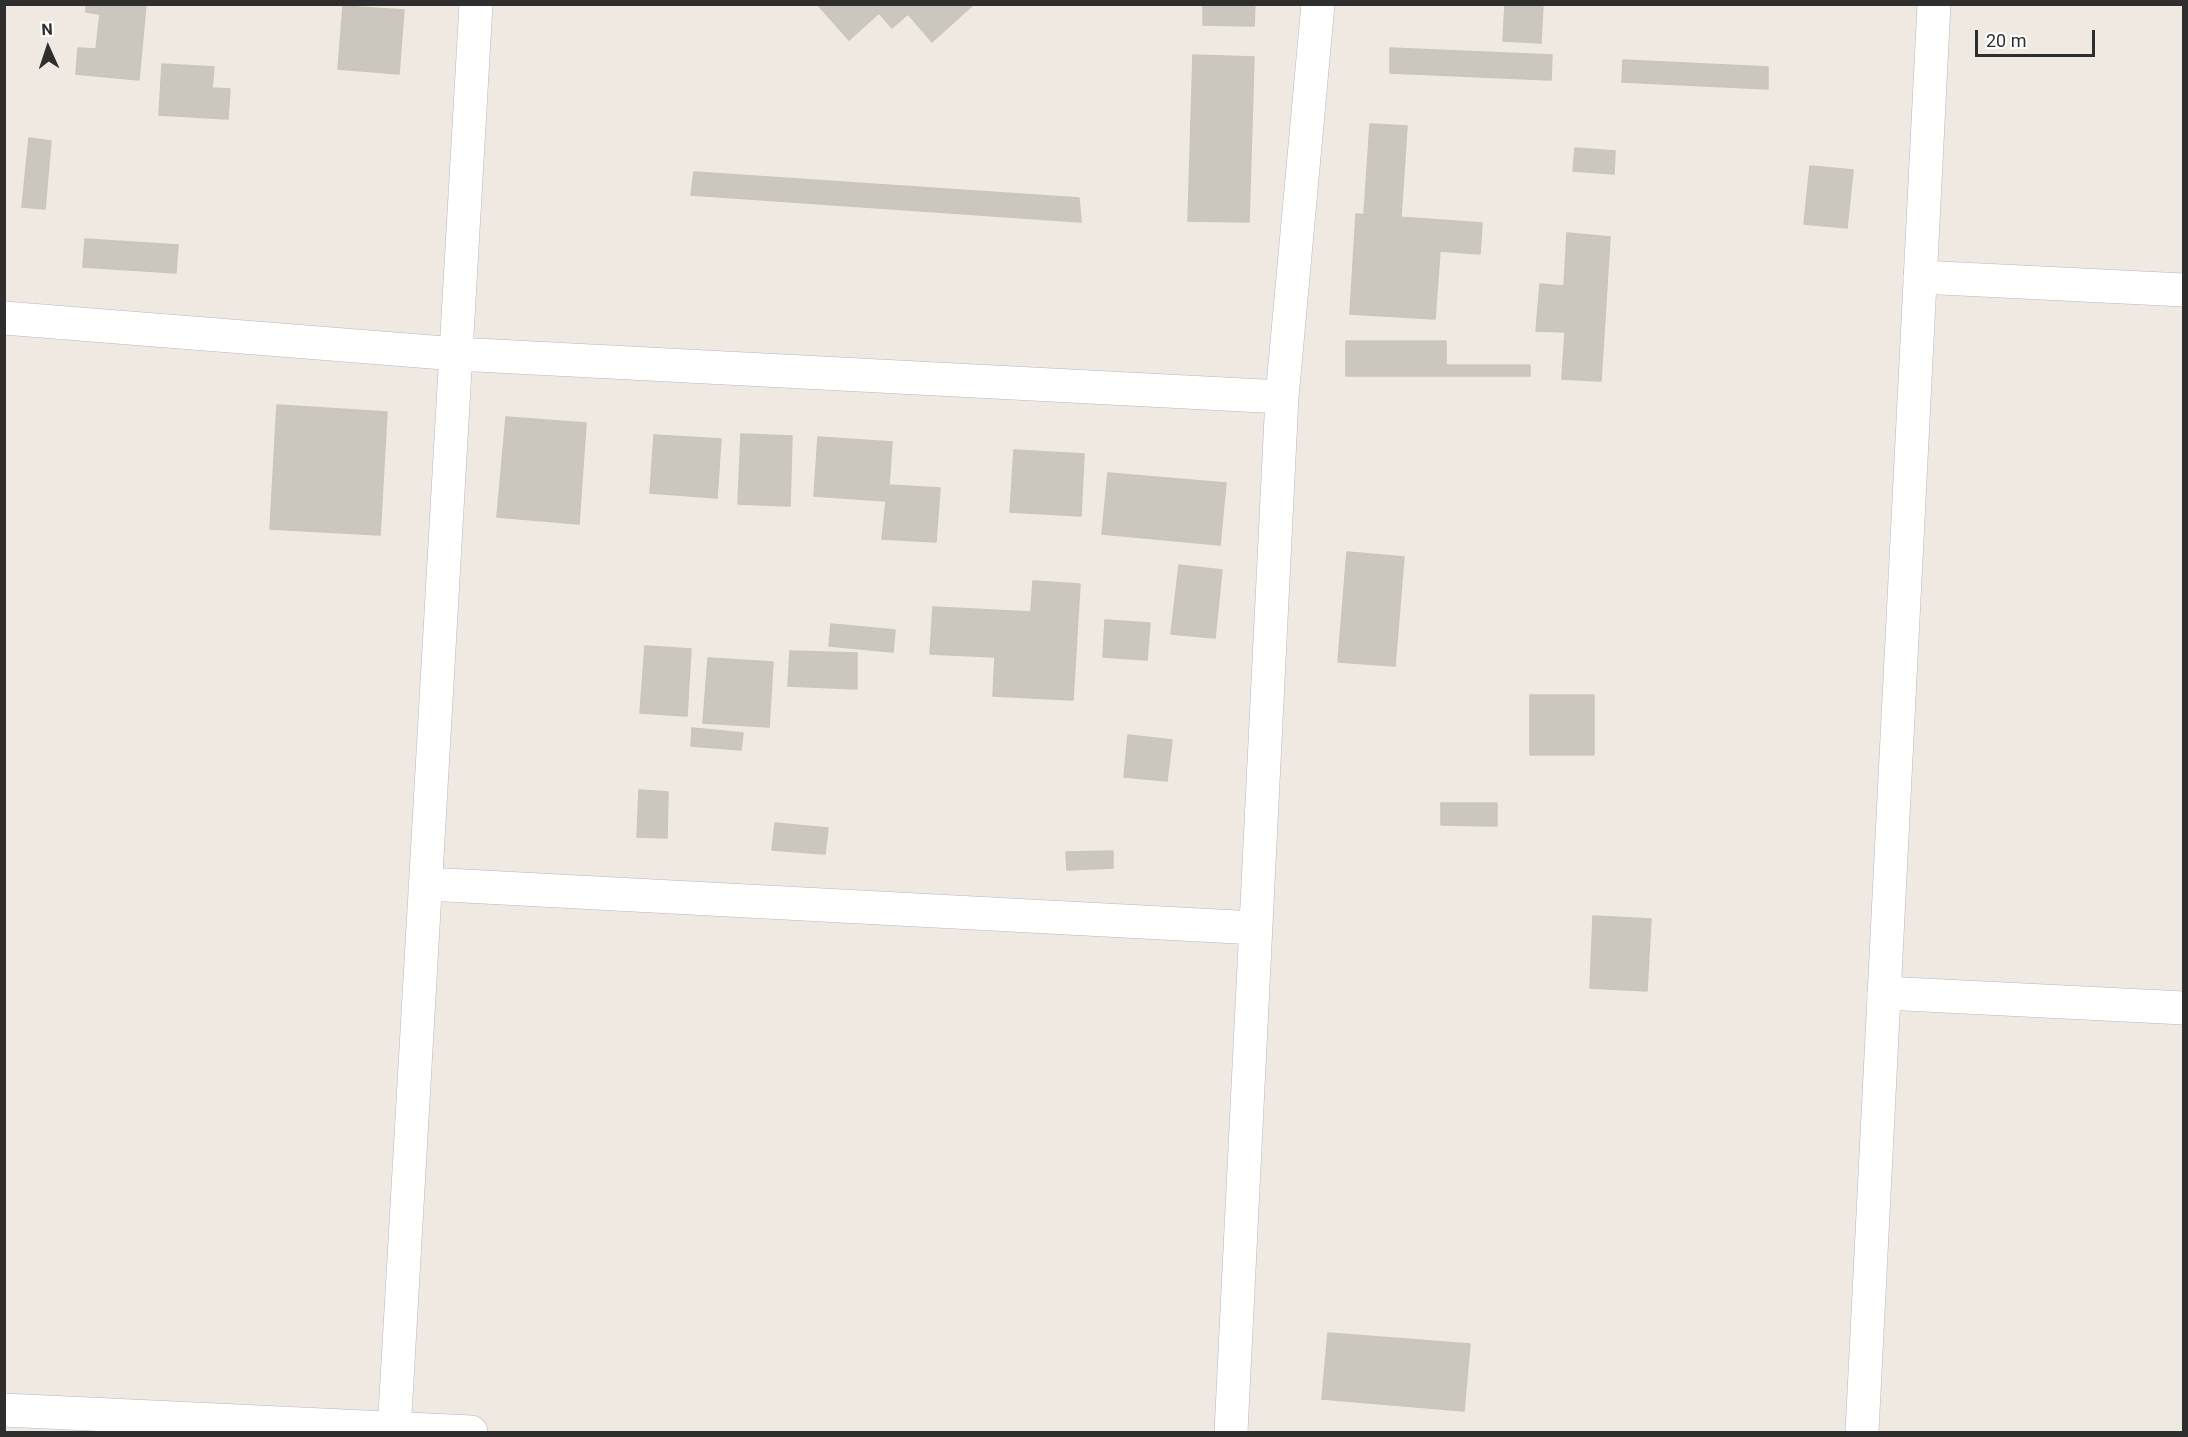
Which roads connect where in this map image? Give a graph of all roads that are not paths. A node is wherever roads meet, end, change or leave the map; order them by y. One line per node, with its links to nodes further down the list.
1 (476, 4): 7 (street)
2 (1318, 4): 8 (street)
3 (1934, 4): 4 (street)
4 (1920, 277): 5 (street); 11 (street)
5 (2184, 290)
6 (4, 318): 7 (street)
7 (457, 354): 8 (street); 9 (street)
8 (1282, 397): 10 (street)
9 (426, 884): 10 (street); 14 (street)
10 (1256, 928): 16 (street)
11 (1884, 993): 12 (street); 17 (street)
12 (2184, 1008)
13 (4, 1410): 14 (street)
14 (395, 1431): 15 (street)
15 (471, 1432)
16 (1232, 1432)
17 (1862, 1432)

